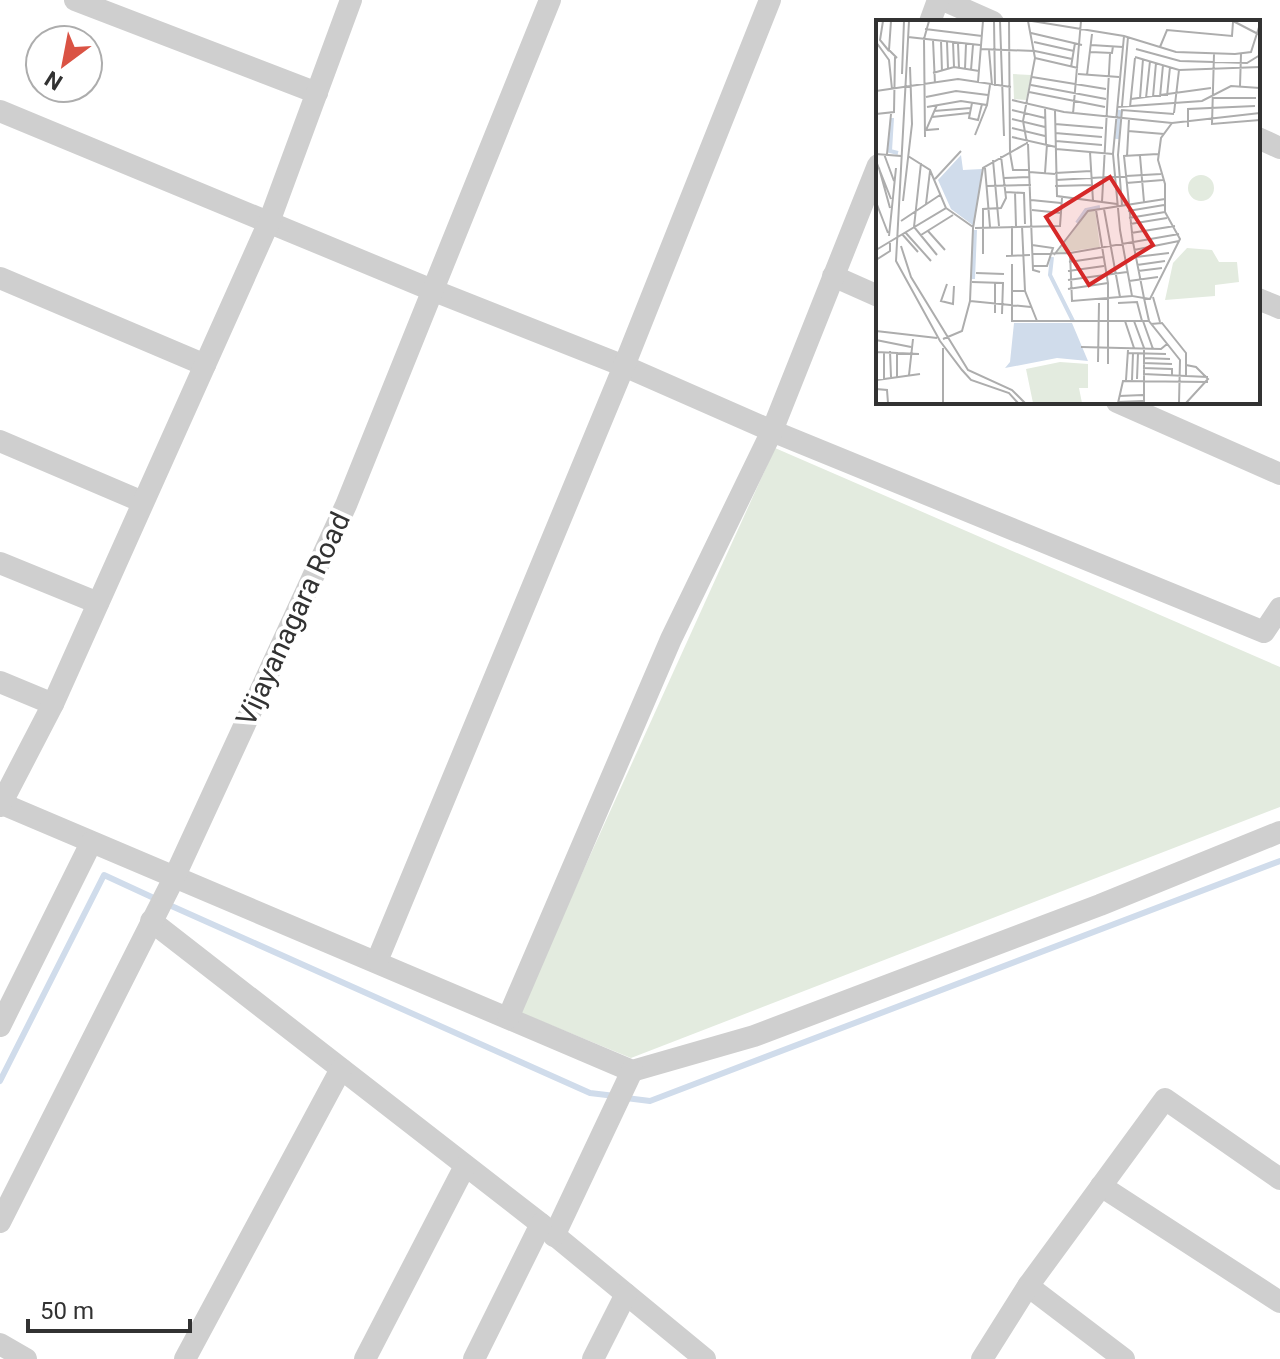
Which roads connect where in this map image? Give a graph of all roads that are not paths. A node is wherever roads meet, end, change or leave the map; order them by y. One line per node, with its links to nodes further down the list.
1 (75, 0): 8 (street)
2 (351, 0): 8 (street)
3 (550, 0): 16 (street, Vijayanagara Road)
4 (770, 0): 21 (street)
5 (940, 0): 6 (street); 7 (street)
6 (931, 20)
7 (988, 20)
8 (317, 93): 13 (street)
9 (0, 111): 13 (street)
10 (1260, 139): 11 (street)
11 (1280, 148)
12 (876, 170): 14 (street)
13 (269, 222): 16 (street); 20 (street)
14 (833, 276): 17 (street); 23 (street)
15 (0, 278): 20 (street)
16 (432, 290): 21 (street); 36 (street, Vijayanagara Road)
17 (876, 295)
18 (1260, 300): 19 (street)
19 (1280, 308)
20 (205, 365): 26 (street)
21 (624, 366): 23 (street); 38 (street)
22 (1122, 404): 25 (street)
23 (772, 431): 30 (street); 39 (street)
24 (0, 441): 26 (street)
25 (1280, 474)
26 (143, 502): 28 (street)
27 (0, 563): 28 (street)
28 (98, 603): 32 (street)
29 (1280, 608): 30 (street)
30 (1272, 635)
31 (0, 682): 32 (street)
32 (53, 704): 33 (street)
33 (0, 804): 35 (street)
34 (1280, 832): 42 (street)
35 (91, 843): 36 (street); 40 (street)
36 (174, 878): 37 (street, Vijayanagara Road); 38 (street)
37 (151, 921): 41 (street); 46 (street, Vijayanagara Road)
38 (377, 961): 39 (street)
39 (508, 1018): 42 (street)
40 (0, 1026)
41 (341, 1069): 43 (street); 53 (street)
42 (632, 1071): 47 (street)
43 (465, 1166): 47 (street); 54 (street)
44 (1280, 1179): 45 (street)
45 (1101, 1186): 48 (street); 50 (street)
46 (0, 1222)
47 (547, 1230): 49 (street); 55 (street)
48 (1028, 1286): 58 (street); 59 (street)
49 (626, 1294): 56 (street); 57 (street)
50 (1280, 1302)
51 (0, 1344): 52 (street)
52 (26, 1359)
53 (185, 1359)
54 (365, 1359)
55 (474, 1359)
56 (593, 1359)
57 (705, 1359)
58 (982, 1359)
59 (1124, 1359)

